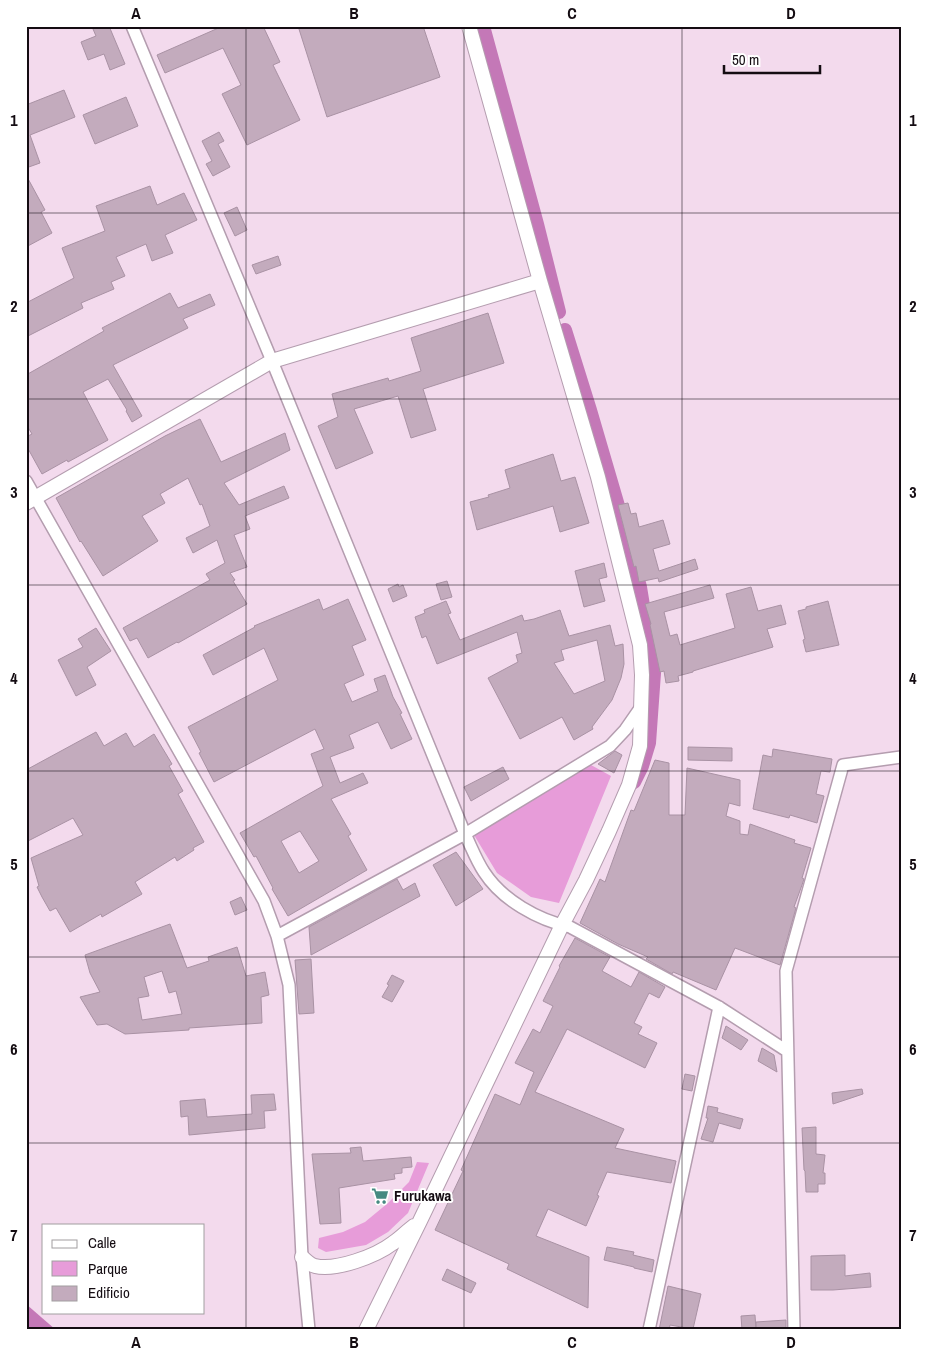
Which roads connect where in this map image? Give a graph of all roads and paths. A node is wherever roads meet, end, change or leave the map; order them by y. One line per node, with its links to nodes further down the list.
1 (132, 26): 4 (street)
2 (470, 26): 3 (street)
3 (540, 281): 4 (street); 7 (street)
4 (272, 361): 6 (street); 9 (street)
5 (26, 481): 6 (street)
6 (31, 500): 11 (street)
7 (641, 707): 9 (street); 10 (street)
8 (901, 757): 13 (street)
9 (464, 834): 10 (street); 11 (street)
10 (562, 925): 12 (street); 14 (street)
11 (277, 936): 15 (street)
12 (719, 1007): 13 (street); 18 (street)
13 (787, 1051): 19 (street)
14 (420, 1221): 15 (street); 17 (street)
15 (302, 1257): 16 (street)
16 (309, 1330)
17 (366, 1330)
18 (649, 1330)
19 (794, 1330)

